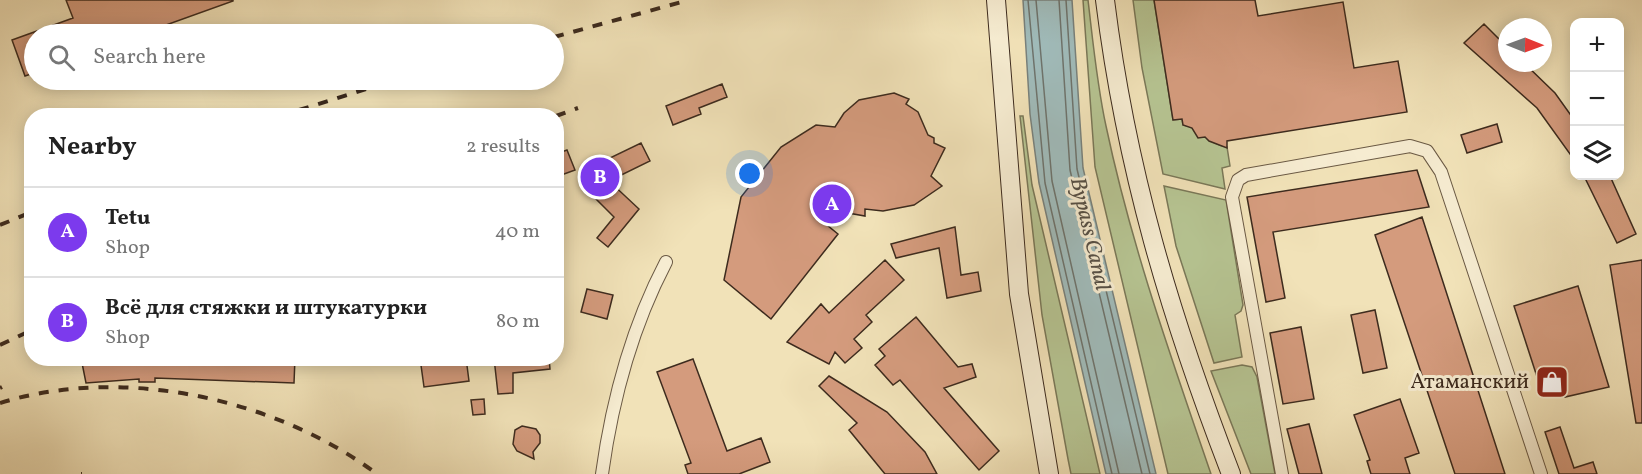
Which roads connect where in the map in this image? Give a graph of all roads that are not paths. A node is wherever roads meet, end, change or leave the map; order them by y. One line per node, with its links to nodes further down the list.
1 (996, 0): 5 (main road)
2 (1105, 0): 6 (main road)
3 (666, 262): 4 (street)
4 (602, 474)
5 (1049, 474)
6 (1231, 474)
7 (1282, 474): 8 (street)
8 (1541, 474)

